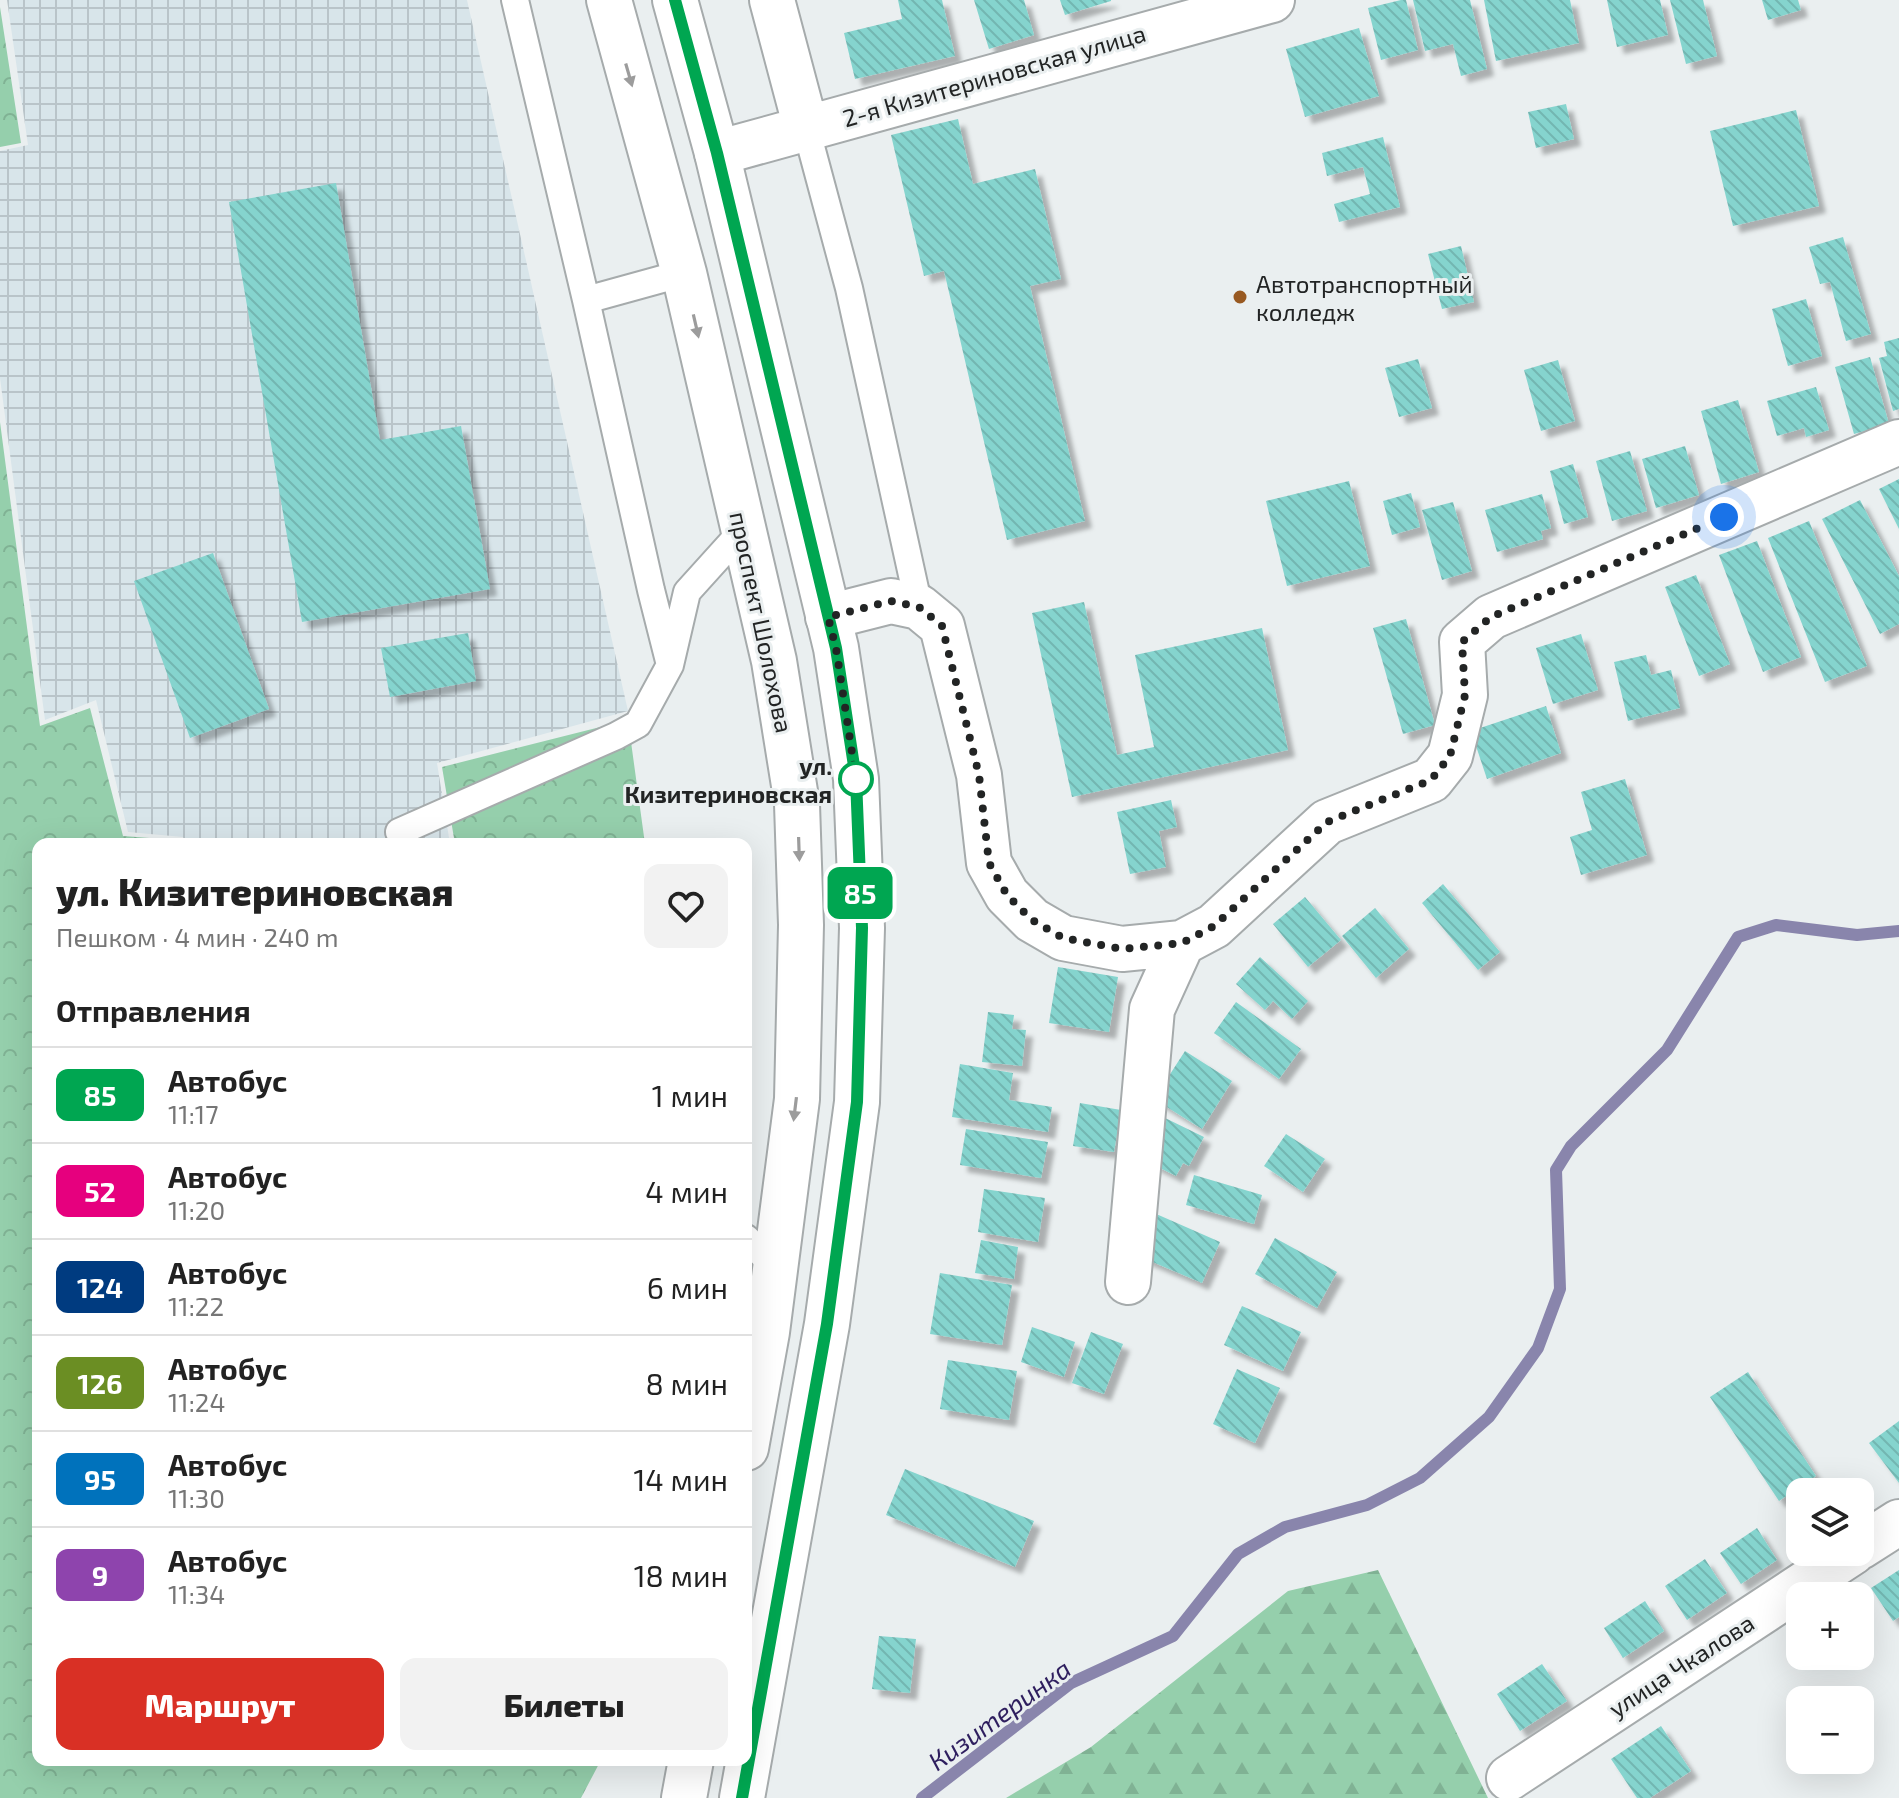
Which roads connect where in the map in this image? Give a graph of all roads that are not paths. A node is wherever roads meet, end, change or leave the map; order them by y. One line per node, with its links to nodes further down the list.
1 (515, 0): 10 (lane)
2 (609, 0): 9 (main road, проспект Шолохова, one-way to 9)
3 (675, 0): 8 (main road)
4 (772, 0): 7 (main road)
5 (1272, 0): 6 (main road, 2-я Кизитериновская улица)
6 (1146, 16): 7 (main road, 2-я Кизитериновская улица)
7 (806, 128): 8 (main road, 2-я Кизитериновская улица); 13 (lane)
8 (717, 153): 14 (main road)
9 (684, 273): 10 (lane); 12 (main road, проспект Шолохова, one-way to 12)
10 (586, 300): 15 (lane)
11 (1899, 442): 17 (main road)
12 (743, 530): 15 (lane); 18 (main road, проспект Шолохова, one-way to 18)
13 (919, 607): 14 (main road); 17 (main road)
14 (828, 617): 24 (main road)
15 (670, 665): 16 (lane)
16 (399, 832)
17 (1182, 943): 19 (main road)
18 (760, 1252): 20 (main road, проспект Шолохова)
19 (1128, 1282)
20 (752, 1415)
21 (1899, 1522): 22 (main road)
22 (1874, 1538)
23 (1832, 1566): 27 (main road, улица Чкалова)
24 (752, 1742)
25 (690, 1766): 28 (main road)
26 (748, 1766): 29 (main road)
27 (1509, 1778)
28 (684, 1798)
29 (742, 1798)

